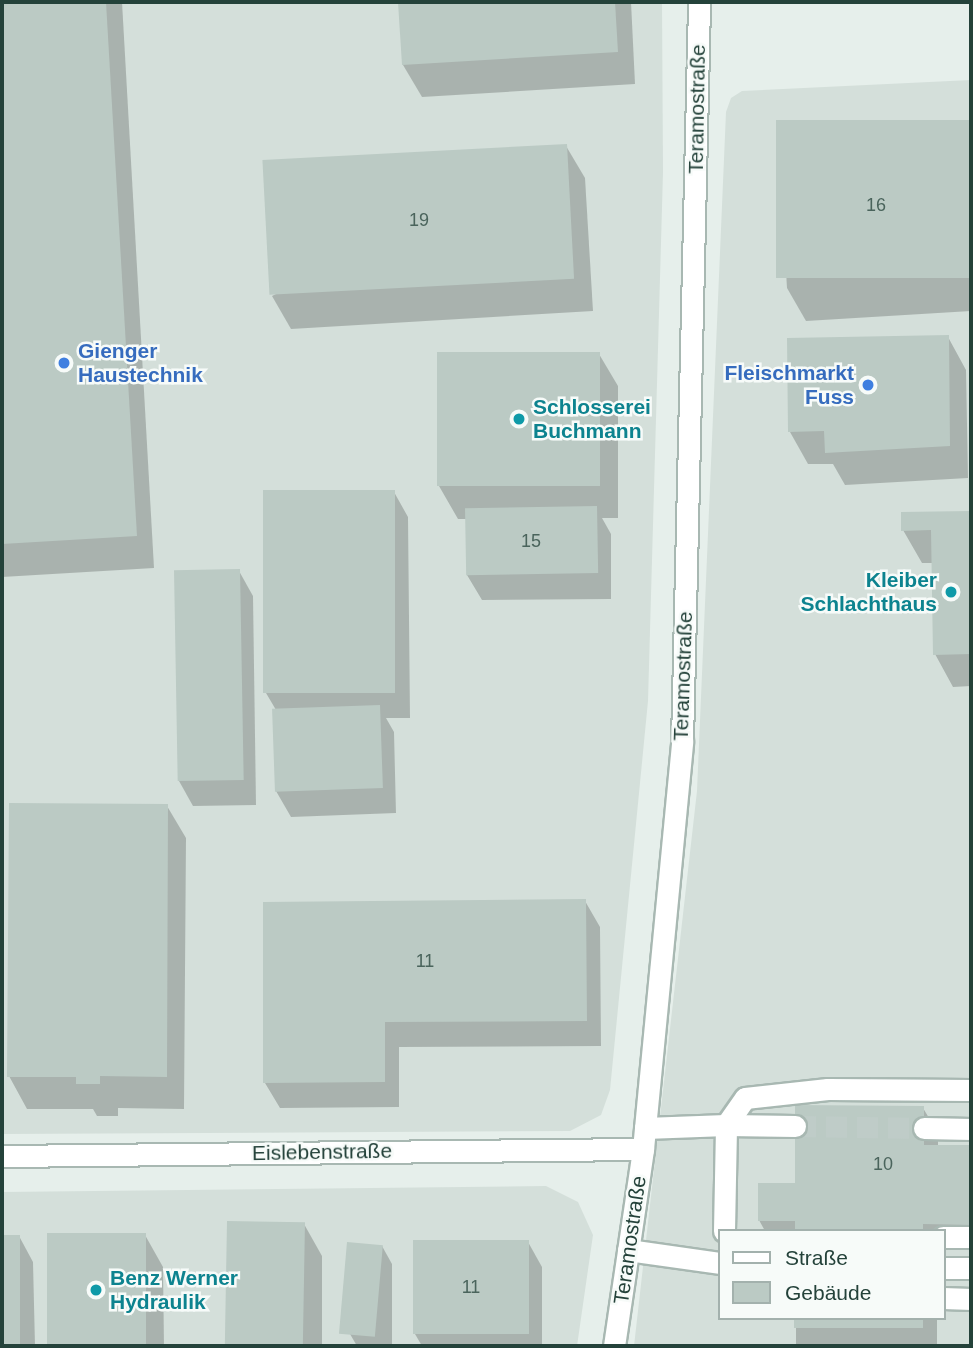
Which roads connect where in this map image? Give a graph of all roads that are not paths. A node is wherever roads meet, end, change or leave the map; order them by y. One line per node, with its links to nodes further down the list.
1 (699, 2): 7 (street, Teramostraße)
2 (971, 1090): 3 (street)
3 (726, 1125): 4 (street, Eislebenstraße); 7 (street, Eislebenstraße); 9 (street)
4 (795, 1126)
5 (924, 1128): 6 (street)
6 (971, 1129)
7 (644, 1139): 8 (street, Eislebenstraße); 12 (street, Teramostraße)
8 (2, 1156)
9 (724, 1229)
10 (945, 1237): 11 (street)
11 (971, 1237)
12 (628, 1250): 13 (street); 18 (street, Teramostraße)
13 (718, 1263)
14 (945, 1268): 15 (street)
15 (971, 1268)
16 (945, 1298): 17 (street)
17 (971, 1299)
18 (614, 1346)

